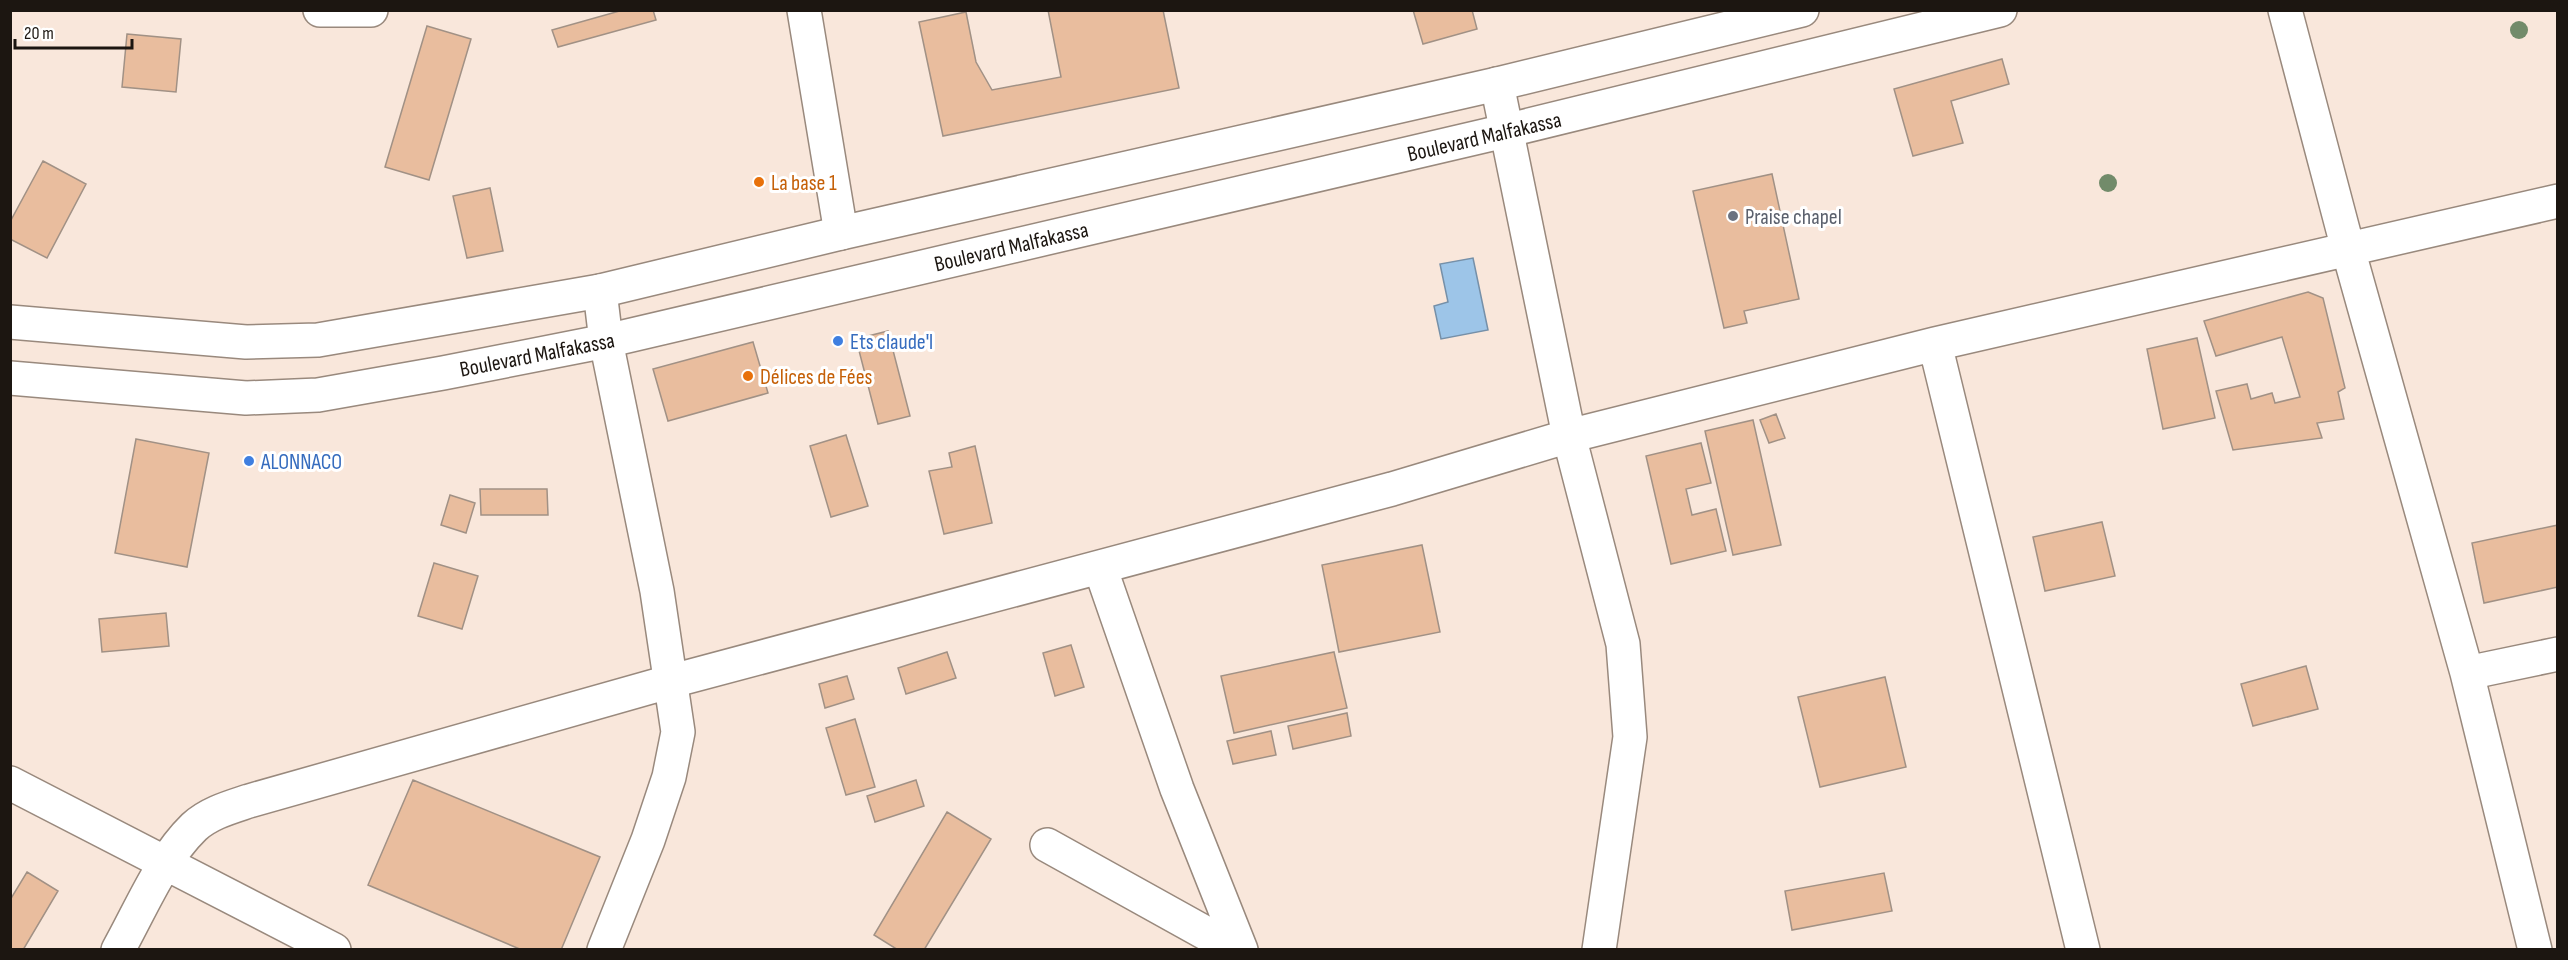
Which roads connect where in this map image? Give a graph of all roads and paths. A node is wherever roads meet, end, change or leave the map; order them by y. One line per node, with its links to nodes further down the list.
1 (320, 10): 2 (street)
2 (371, 10)
3 (804, 10): 10 (street)
4 (1802, 10): 7 (street)
5 (2000, 10): 8 (street, Boulevard Malfakassa)
6 (2285, 10): 11 (street)
7 (1497, 84): 8 (street); 10 (street)
8 (1506, 131): 14 (street, Boulevard Malfakassa); 17 (street)
9 (2558, 201): 11 (street)
10 (842, 233): 12 (street)
11 (2348, 249): 15 (street); 20 (street)
12 (600, 291): 13 (street); 14 (street)
13 (10, 322)
14 (606, 341): 16 (street, Boulevard Malfakassa); 21 (street)
15 (1935, 344): 17 (street); 31 (street)
16 (10, 378)
17 (1569, 436): 18 (street); 30 (street)
18 (1100, 567): 21 (street); 29 (street)
19 (2558, 654): 20 (street)
20 (2467, 673): 32 (street)
21 (672, 681): 24 (street); 27 (street)
22 (10, 783): 24 (street)
23 (1047, 845): 28 (street)
24 (166, 863): 25 (street); 26 (street)
25 (118, 950)
26 (334, 950)
27 (604, 950)
28 (1236, 950)
29 (1241, 950)
30 (1599, 950)
31 (2083, 950)
32 (2535, 950)

